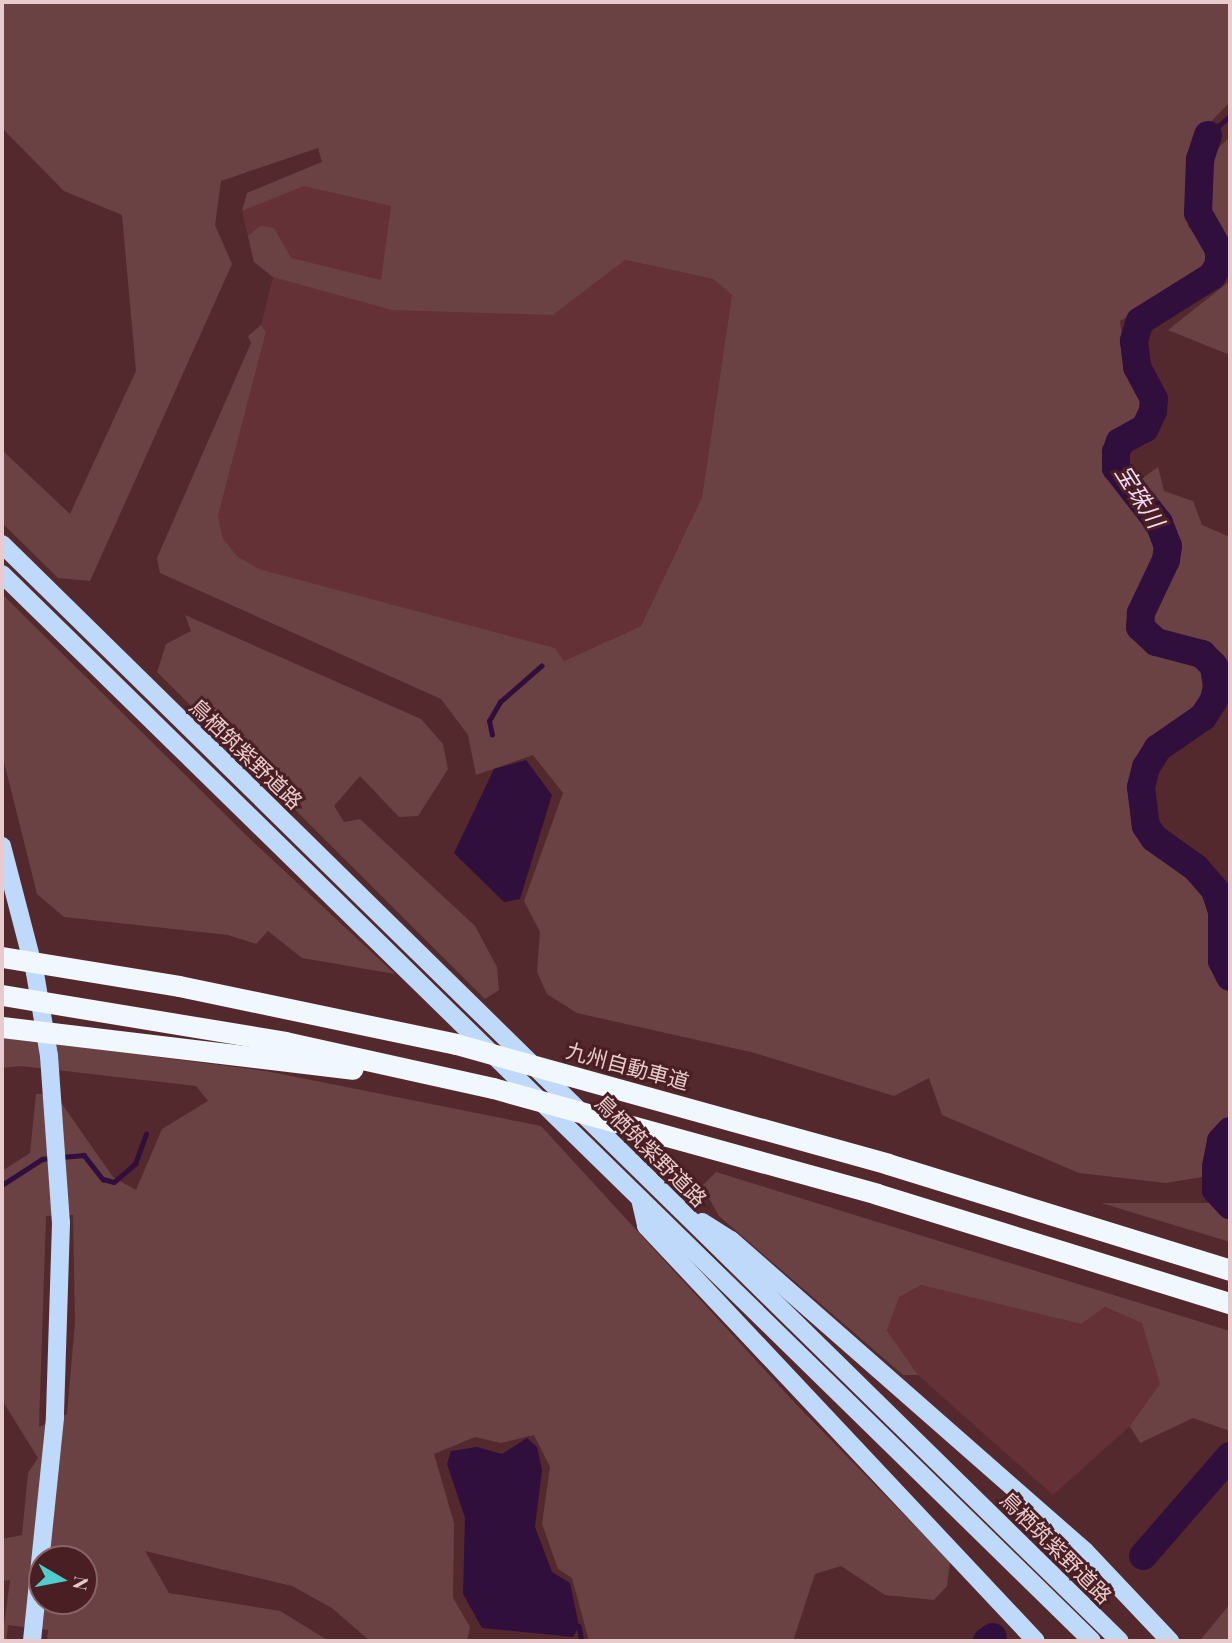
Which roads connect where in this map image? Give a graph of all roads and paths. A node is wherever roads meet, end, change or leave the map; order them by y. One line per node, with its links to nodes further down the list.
1 (2, 544): 9 (main road, 鳥栖筑紫野道路)
2 (2, 574): 8 (main road, 鳥栖筑紫野道路)
3 (2, 846): 12 (main road)
4 (2, 957): 10 (highway, 九州自動車道)
5 (2, 995): 7 (highway)
6 (2, 1027): 7 (highway)
7 (493, 1088): 11 (highway)
8 (640, 1199): 13 (main road); 14 (main road, 鳥栖筑紫野道路)
9 (675, 1206): 15 (main road, 鳥栖筑紫野道路); 16 (main road)
10 (1230, 1269)
11 (1230, 1303)
12 (32, 1637)
13 (1036, 1641)
14 (1092, 1641)
15 (1120, 1641)
16 (1170, 1641)

